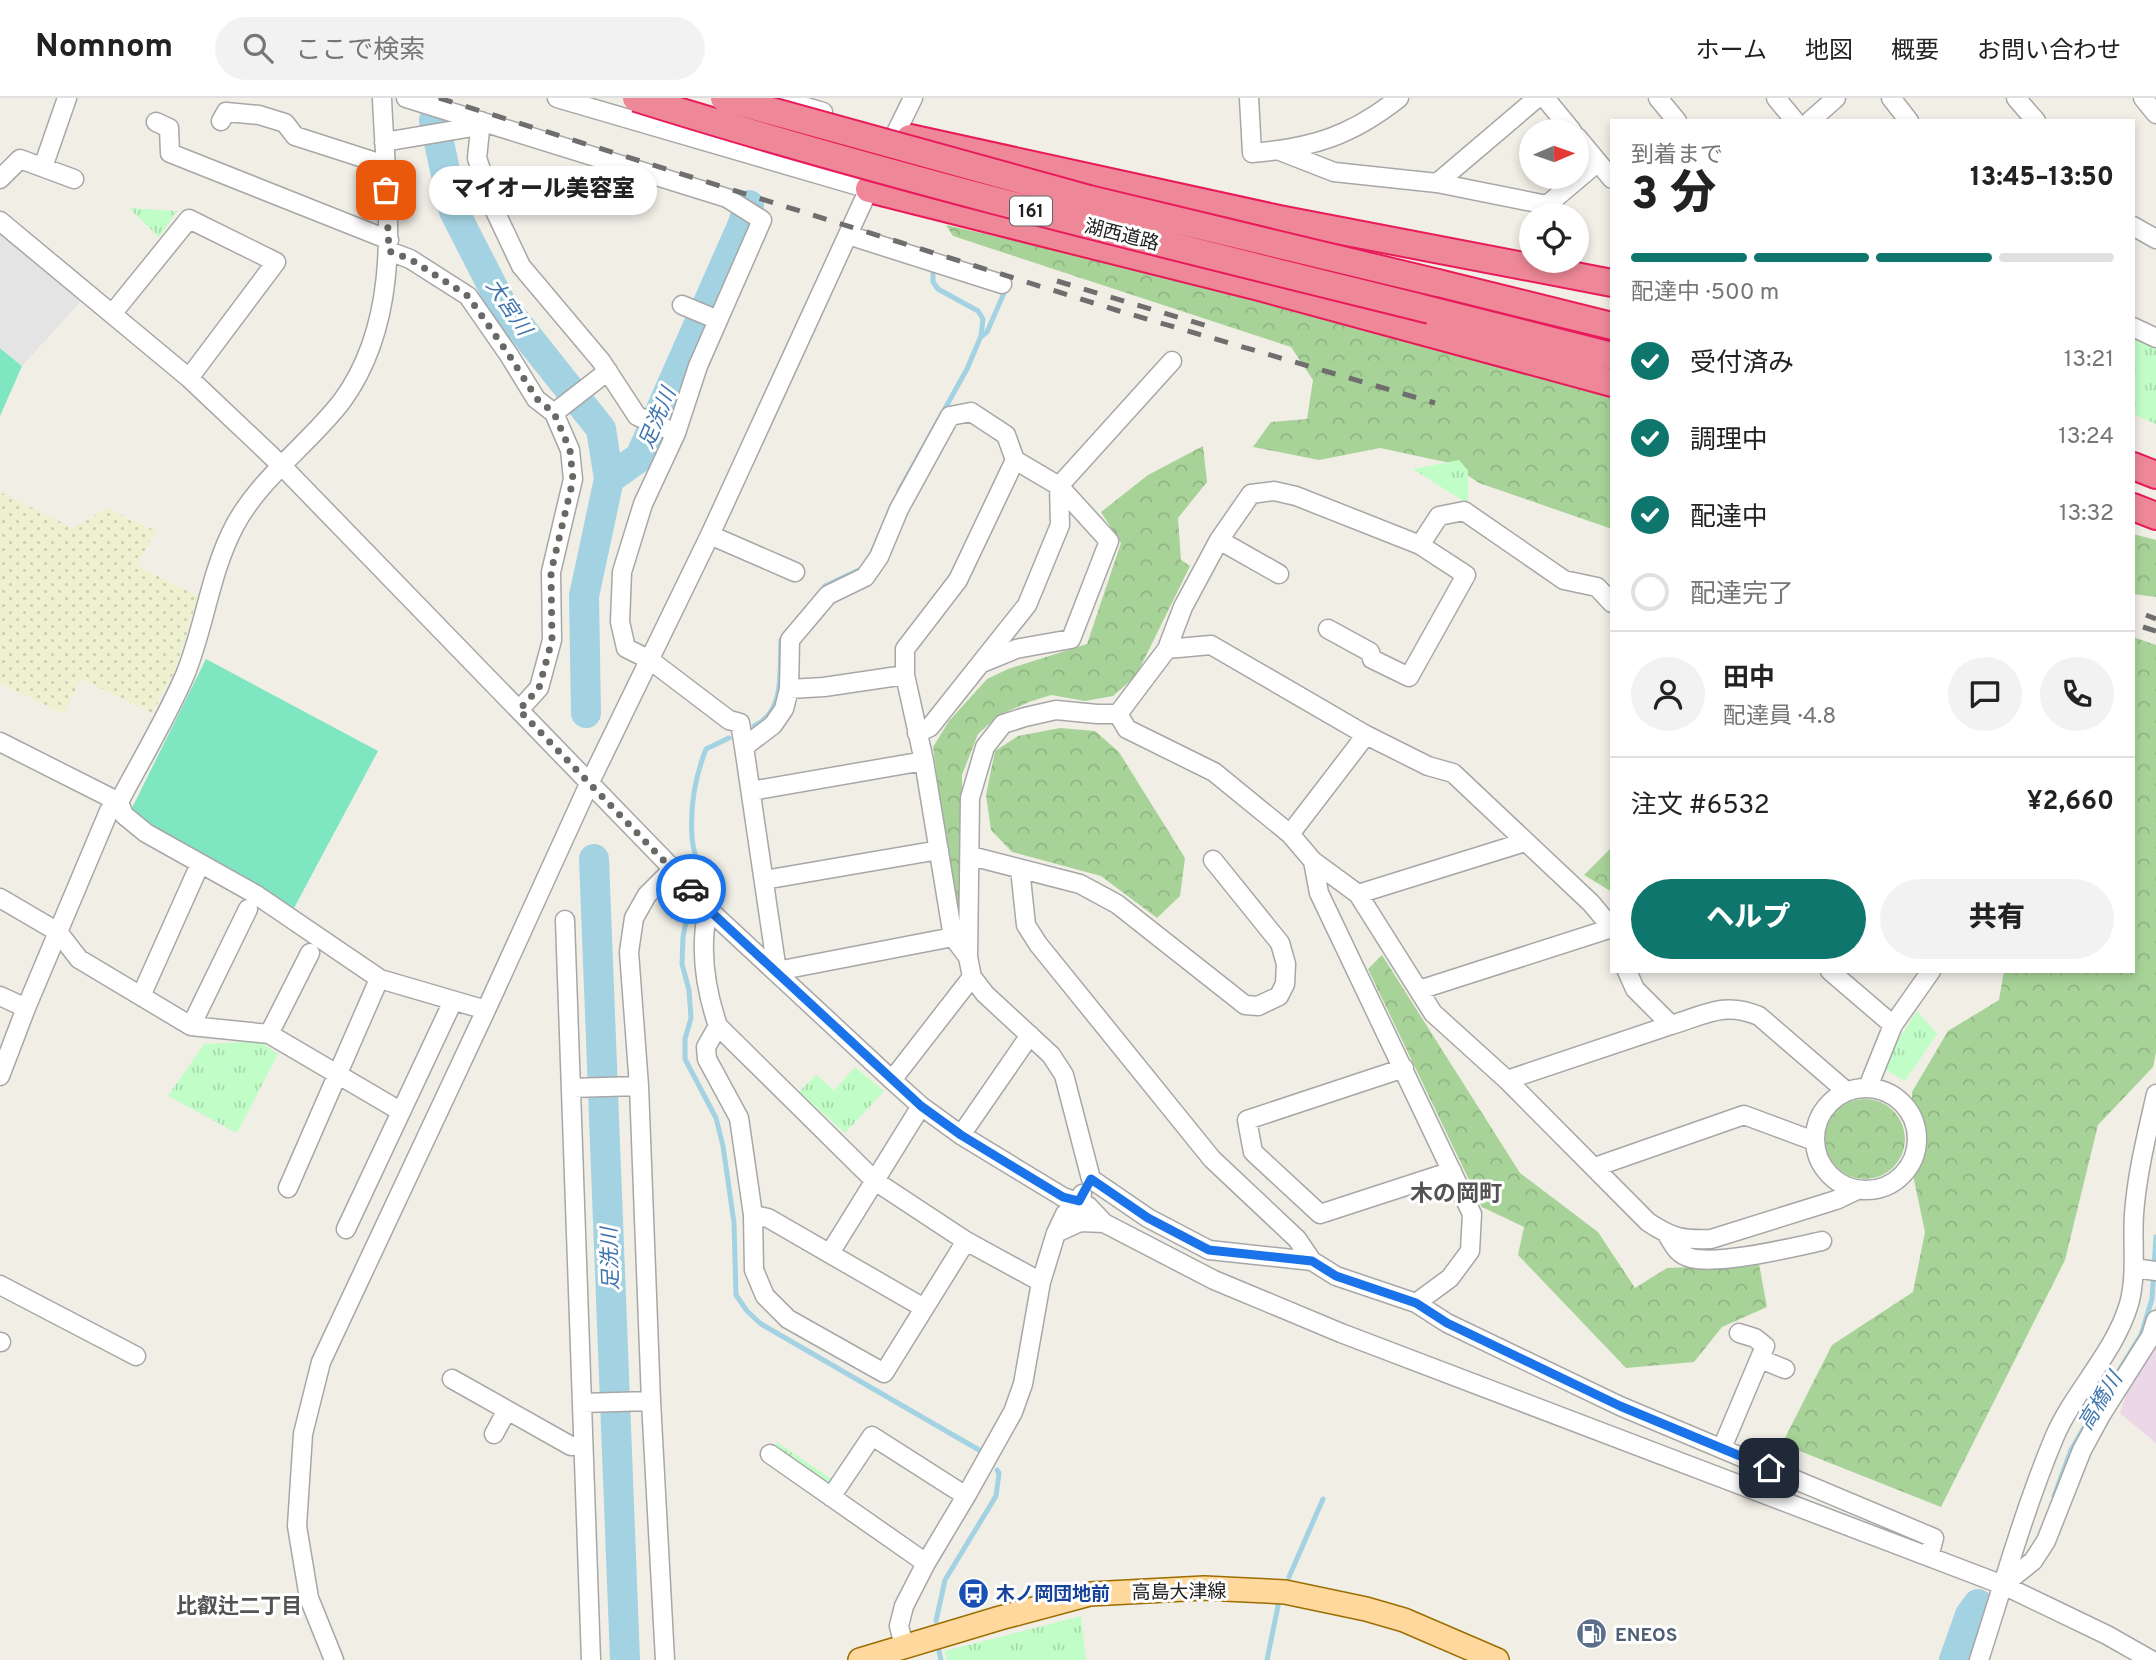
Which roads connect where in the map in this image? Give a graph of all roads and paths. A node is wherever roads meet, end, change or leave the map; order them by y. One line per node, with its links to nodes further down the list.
1 (67, 98): 35 (street)
2 (382, 98): 30 (street)
3 (406, 98): 28 (street)
4 (556, 98): 40 (street)
5 (636, 98): 54 (highway, 湖西道路 / 161, bridge)
6 (724, 98): 51 (highway, 湖西道路 / 161, bridge)
7 (776, 98): 29 (street)
8 (914, 98): 29 (street)
9 (1249, 98): 31 (street)
10 (1399, 98): 31 (street)
11 (1538, 98): 39 (street)
12 (1545, 98): 20 (street)
13 (1658, 98): 21 (street)
14 (1776, 98): 22 (street)
15 (1836, 98): 23 (street)
16 (1891, 98): 24 (street)
17 (2016, 98): 25 (street)
18 (2143, 98): 19 (street)
19 (2156, 114)
20 (1562, 119)
21 (1676, 119)
22 (1793, 119)
23 (1812, 119)
24 (1907, 119)
25 (2034, 119)
26 (221, 121): 34 (street)
27 (156, 122): 45 (street)
28 (474, 125): 30 (street); 50 (street); 56 (street)
29 (895, 135): 40 (street); 46 (highway)
30 (384, 142): 34 (street)
31 (1280, 151): 39 (street)
32 (1589, 151): 33 (street)
33 (1598, 162): 36 (street); 39 (street)
34 (385, 165): 45 (street)
35 (43, 167): 37 (street); 38 (street)
36 (1610, 177)
37 (74, 178)
38 (0, 179)
39 (1437, 183)
40 (869, 189): 43 (street); 58 (highway)
41 (0, 221): 49 (street)
42 (2135, 227): 44 (street)
43 (848, 235): 47 (street); 72 (street)
44 (2156, 239)
45 (389, 246): 59 (street); 62 (street)
46 (1610, 283)
47 (1002, 284)
48 (682, 305): 50 (street)
49 (112, 314): 57 (street); 57 (street)
50 (718, 320): 60 (street)
51 (1610, 326)
52 (2135, 328): 53 (street)
53 (2156, 338)
54 (1610, 355)
55 (1172, 361): 65 (street)
56 (607, 372): 59 (street); 60 (street)
57 (189, 378): 62 (street)
58 (1610, 382)
59 (554, 412): 84 (street)
60 (675, 433): 80 (street)
61 (1015, 460): 65 (street); 82 (street); 83 (street)
62 (282, 466): 84 (street); 93 (street)
63 (2135, 467): 64 (highway)
64 (2156, 475)
65 (1059, 486): 81 (street); 81 (street)
66 (2135, 487): 67 (highway)
67 (2156, 494)
68 (2135, 508): 69 (highway)
69 (2156, 516)
70 (2135, 521): 71 (highway)
71 (2156, 526)
72 (710, 535): 75 (street); 80 (street)
73 (1219, 541): 74 (street); 76 (street); 79 (street)
74 (1420, 545): 77 (street); 78 (street)
75 (795, 572)
76 (1279, 575)
77 (1610, 601)
78 (1328, 629)
79 (1167, 649): 85 (street); 87 (street)
80 (650, 660): 89 (street); 91 (street)
81 (980, 664): 86 (street)
82 (905, 675): 83 (street); 86 (street)
83 (789, 689): 89 (street)
84 (519, 710): 91 (street)
85 (1118, 714): 94 (street); 97 (street)
86 (917, 733): 90 (street)
87 (1366, 735): 94 (street); 95 (street)
88 (0, 742): 93 (street)
89 (744, 747): 92 (street)
90 (924, 761): 92 (street); 96 (street)
91 (589, 783): 100 (street); 126 (street)
92 (751, 791): 103 (street)
93 (119, 802): 111 (street); 124 (street)
94 (1290, 834): 99 (street)
95 (1525, 842): 104 (street); 109 (street)
96 (939, 850): 103 (street); 112 (street)
97 (971, 856): 101 (street); 114 (street)
98 (1213, 860): 101 (street)
99 (1313, 861): 104 (street); 133 (street)
100 (673, 869): 107 (street); 138 (street)
101 (1020, 869): 162 (street)
102 (196, 873): 123 (street)
103 (764, 880): 115 (street)
104 (1358, 894): 121 (street)
105 (0, 898): 111 (street)
106 (248, 909): 129 (street)
107 (708, 909): 115 (street); 130 (street)
108 (565, 920): 140 (street)
109 (1610, 926)
110 (1610, 929): 121 (street)
111 (58, 932): 123 (street); 125 (street)
112 (953, 937): 114 (street); 115 (street)
113 (310, 953): 131 (street)
114 (968, 957): 119 (street)
115 (777, 971): 136 (street)
116 (1629, 973): 127 (street)
117 (1832, 973): 128 (street)
118 (1930, 973): 128 (street)
119 (972, 977): 132 (street); 136 (street)
120 (376, 986): 134 (street)
121 (1419, 990): 137 (street)
122 (0, 996): 125 (street)
123 (141, 996): 129 (street)
124 (453, 1001): 126 (street); 144 (street)
125 (26, 1008): 135 (street)
126 (486, 1010): 188 (street)
127 (1671, 1025): 137 (street); 141 (street)
128 (1893, 1025): 139 (street)
129 (191, 1026): 131 (street)
130 (718, 1026): 150 (street); 154 (street)
131 (269, 1034): 134 (street)
132 (1030, 1035): 145 (street); 149 (street)
133 (1404, 1068): 148 (street); 148 (street)
134 (336, 1073): 144 (street); 151 (street)
135 (0, 1076)
136 (892, 1080): 143 (street)
137 (1507, 1080): 147 (street)
138 (633, 1086): 140 (street); 175 (street)
139 (1868, 1087): 141 (street); 152 (street)
140 (575, 1088): 176 (street)
141 (1846, 1091): 146 (street)
142 (2156, 1094): 163 (street)
143 (921, 1106): 145 (street); 150 (street)
144 (400, 1111): 156 (street)
145 (961, 1135): 153 (street)
146 (1814, 1141): 147 (street); 152 (street)
147 (1595, 1167): 158 (street)
148 (1452, 1171): 167 (street)
149 (1091, 1179): 153 (street); 162 (street)
150 (875, 1181): 159 (street); 161 (street)
151 (288, 1188)
152 (1857, 1190): 158 (street)
153 (1079, 1201): 155 (street); 157 (street)
154 (753, 1215): 161 (street); 168 (street)
155 (1104, 1223): 157 (street); 184 (street)
156 (346, 1229)
157 (1056, 1233): 165 (street)
158 (1668, 1236): 160 (street)
159 (966, 1241): 165 (street); 168 (street)
160 (1822, 1241)
161 (831, 1253): 168 (street)
162 (1312, 1261): 167 (street)
163 (2134, 1268): 164 (street); 186 (street)
164 (2156, 1272)
165 (1041, 1282): 182 (street)
166 (0, 1286): 171 (street)
167 (1416, 1303): 180 (street)
168 (924, 1308)
169 (2156, 1320): 186 (street)
170 (1739, 1333): 172 (street)
171 (135, 1356)
172 (1760, 1359): 173 (street); 180 (street)
173 (1785, 1369)
174 (452, 1379): 177 (street)
175 (648, 1401): 176 (street); 190 (street)
176 (584, 1403): 179 (street)
177 (507, 1410): 178 (street); 179 (street)
178 (494, 1434)
179 (583, 1445): 189 (street)
180 (1722, 1448): 184 (street)
181 (770, 1454): 183 (street)
182 (966, 1496): 183 (street); 185 (street)
183 (831, 1497): 185 (street)
184 (1929, 1557): 186 (street)
185 (926, 1563): 187 (street)
186 (2003, 1585): 193 (street); 194 (street)
187 (904, 1646): 191 (main road, 高島大津線); 192 (main road, 高島大津線)
188 (334, 1660)
189 (591, 1660)
190 (665, 1660)
191 (860, 1660)
192 (1497, 1660)
193 (1979, 1660)
194 (2151, 1660)

